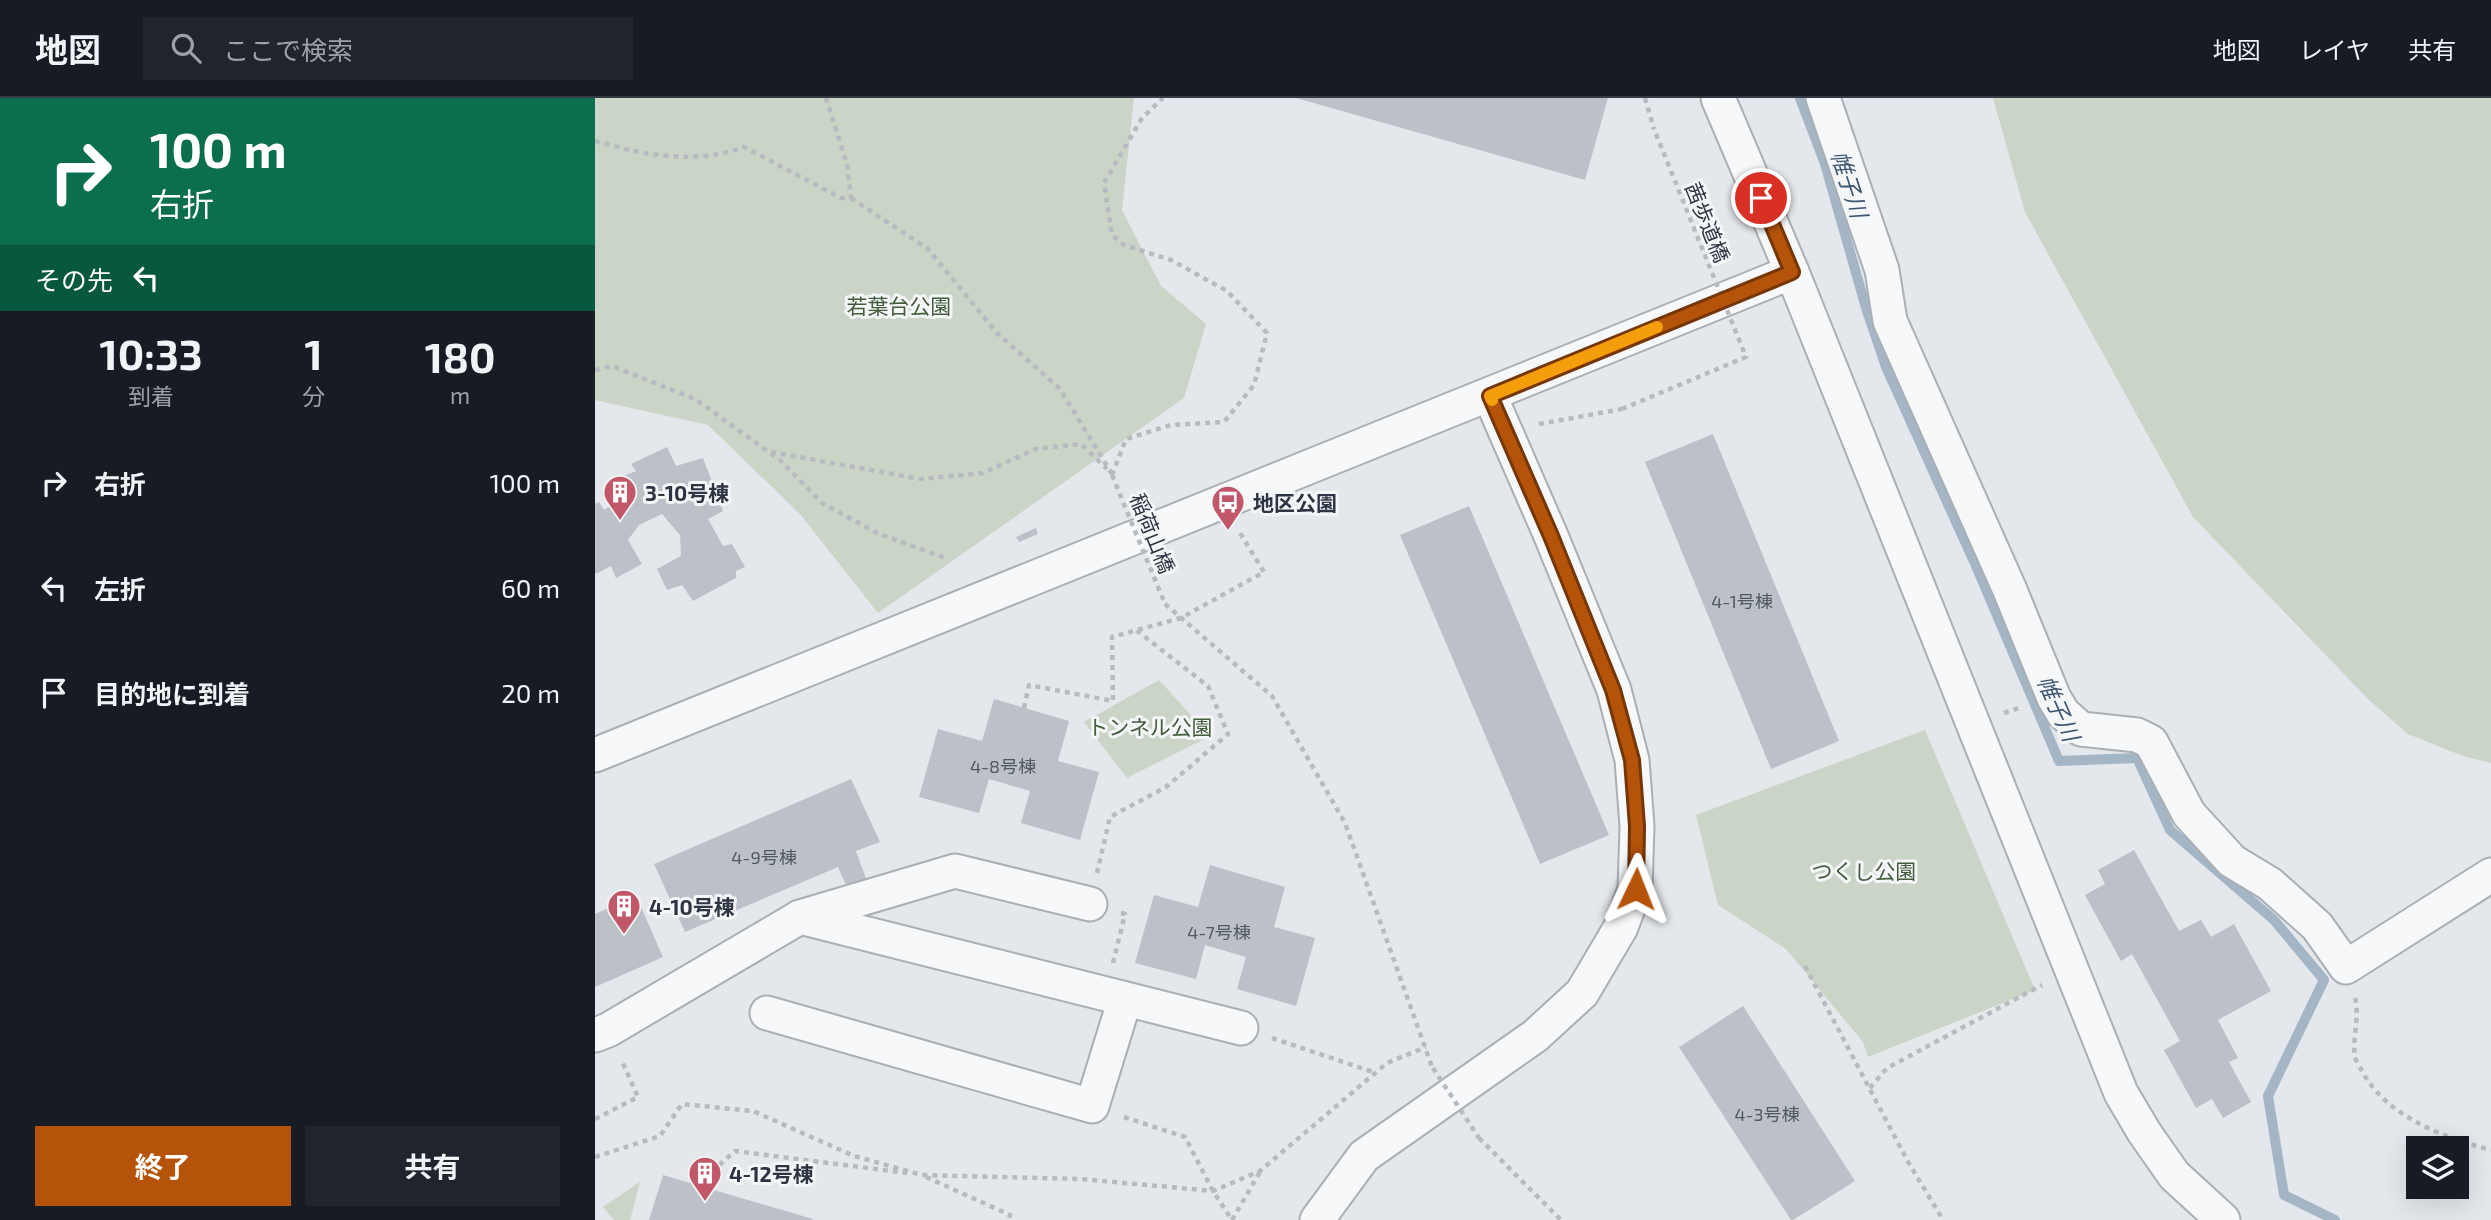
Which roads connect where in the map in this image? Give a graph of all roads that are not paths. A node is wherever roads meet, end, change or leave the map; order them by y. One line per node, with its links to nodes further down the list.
1 (1718, 98): 3 (street)
2 (1823, 98): 6 (street)
3 (1792, 272): 4 (street); 14 (street)
4 (1490, 396): 5 (street); 13 (street)
5 (595, 755)
6 (2491, 875)
7 (1090, 904): 8 (street)
8 (800, 918): 9 (street); 12 (street)
9 (1115, 996): 10 (street); 11 (street)
10 (767, 1013)
11 (1241, 1028)
12 (601, 1033)
13 (1317, 1220)
14 (2223, 1220)

